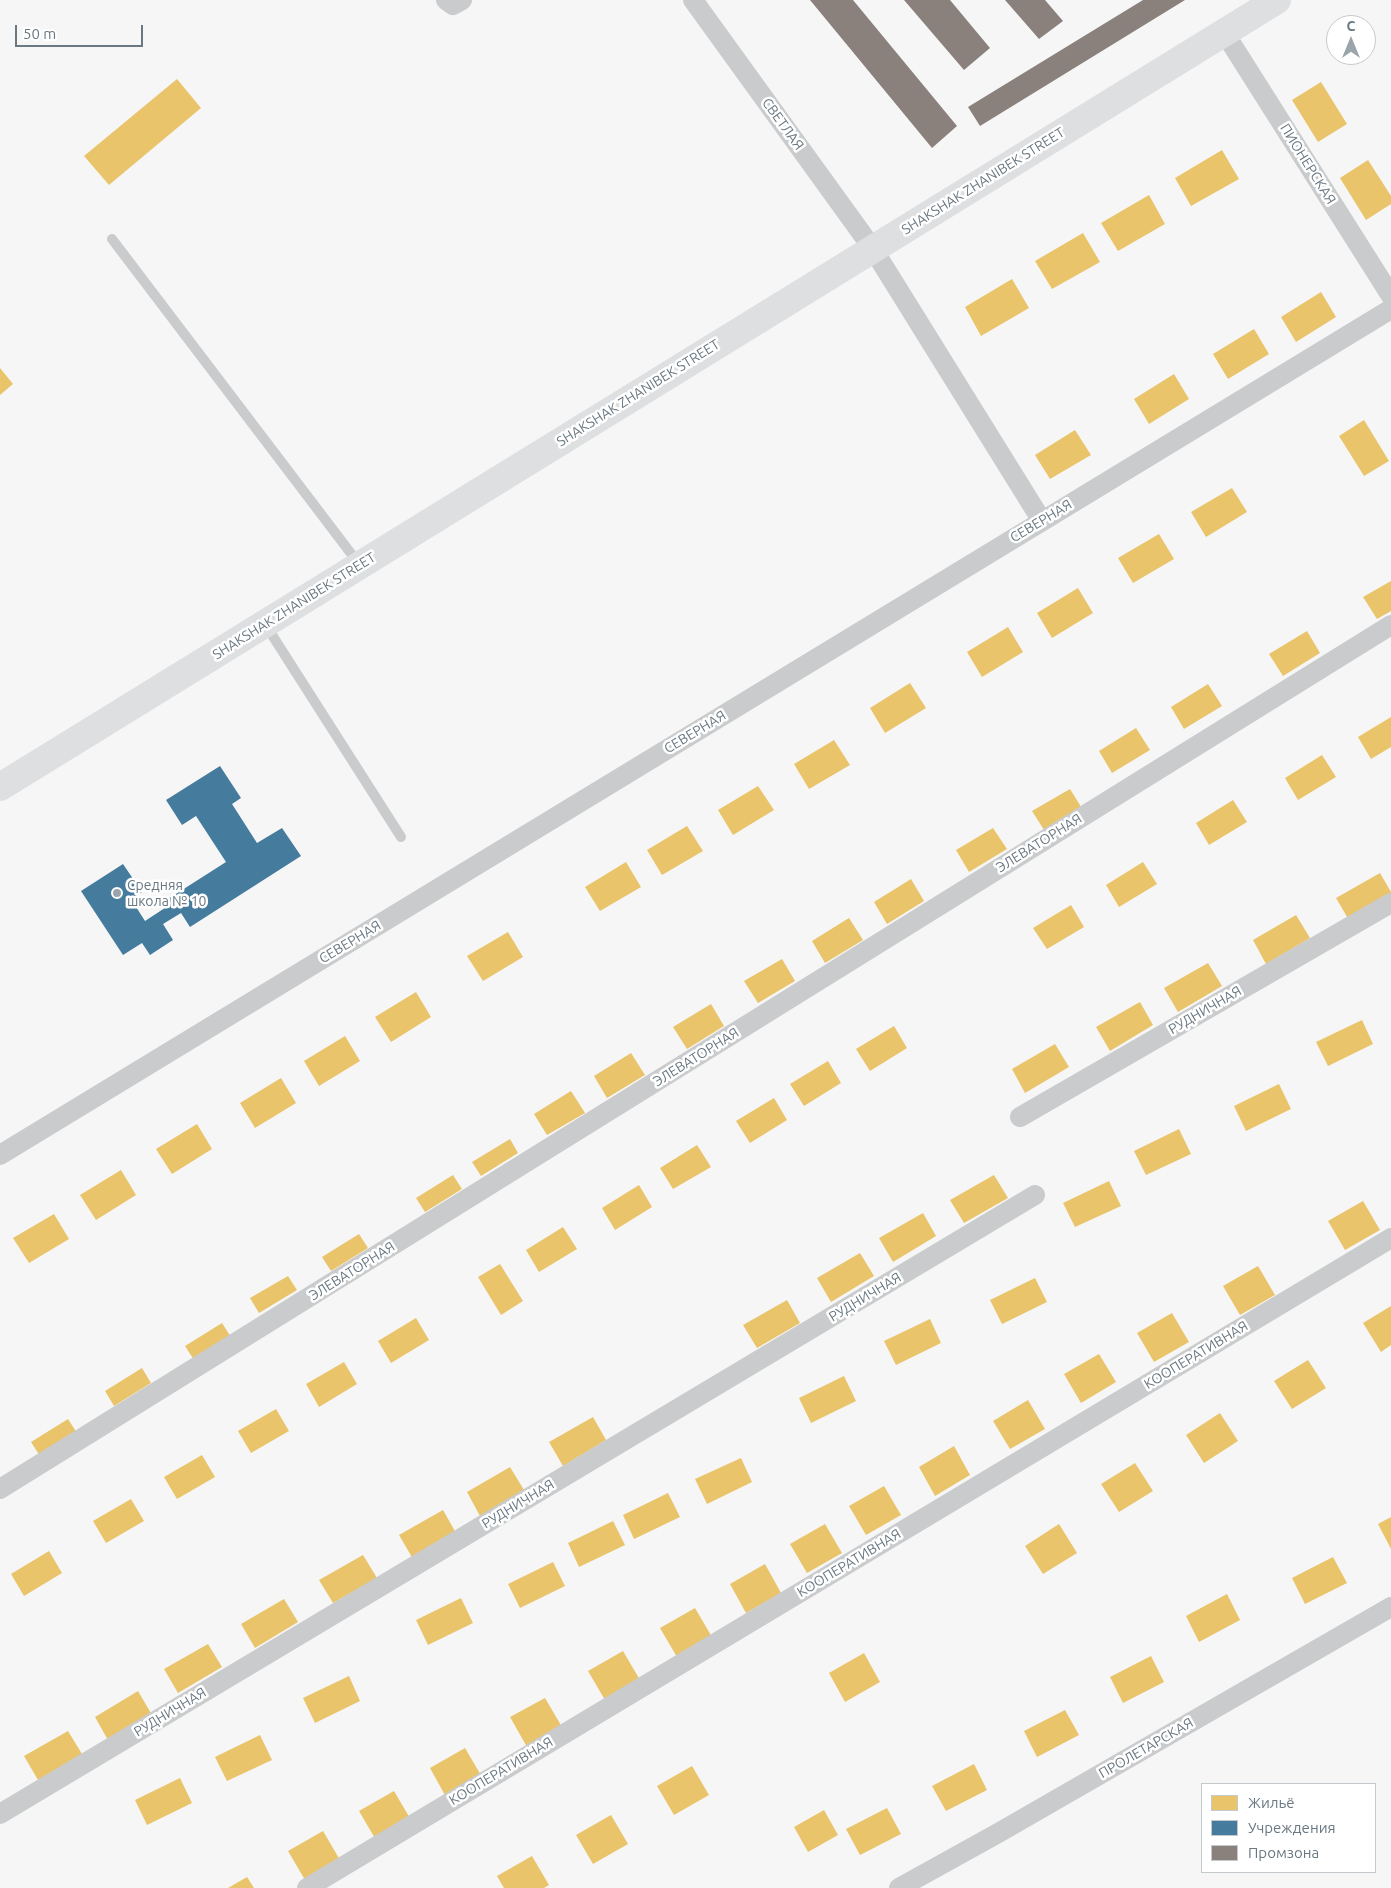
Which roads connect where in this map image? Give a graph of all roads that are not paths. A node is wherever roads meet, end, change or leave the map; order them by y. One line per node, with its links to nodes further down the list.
1 (446, 0): 2 (street)
2 (462, 0)
3 (693, 0): 7 (street, СВЕТЛАЯ)
4 (1277, 0): 5 (main road, SHAKSHAK ZHANIBEK STREET)
5 (1224, 32): 7 (main road, SHAKSHAK ZHANIBEK STREET); 8 (street, ПИОНЕРСКАЯ)
6 (112, 239): 11 (lane)
7 (873, 249): 10 (street, СВЕТЛАЯ); 11 (main road, SHAKSHAK ZHANIBEK STREET)
8 (1391, 296)
9 (1391, 309): 10 (street, СЕВЕРНАЯ)
10 (1042, 521): 18 (street, СЕВЕРНАЯ)
11 (360, 565): 12 (main road, SHAKSHAK ZHANIBEK STREET)
12 (265, 624): 14 (main road, SHAKSHAK ZHANIBEK STREET); 15 (lane)
13 (1391, 625): 21 (street, ЭЛЕВАТОРНАЯ)
14 (0, 787)
15 (401, 837)
16 (1391, 903): 17 (street, РУДНИЧНАЯ)
17 (1020, 1117)
18 (0, 1155)
19 (1036, 1195): 23 (street, РУДНИЧНАЯ)
20 (1391, 1238): 24 (street, КООПЕРАТИВНАЯ)
21 (0, 1490)
22 (1391, 1607): 25 (street, ПРОЛЕТАРСКАЯ)
23 (0, 1814)
24 (307, 1888)
25 (899, 1888)

